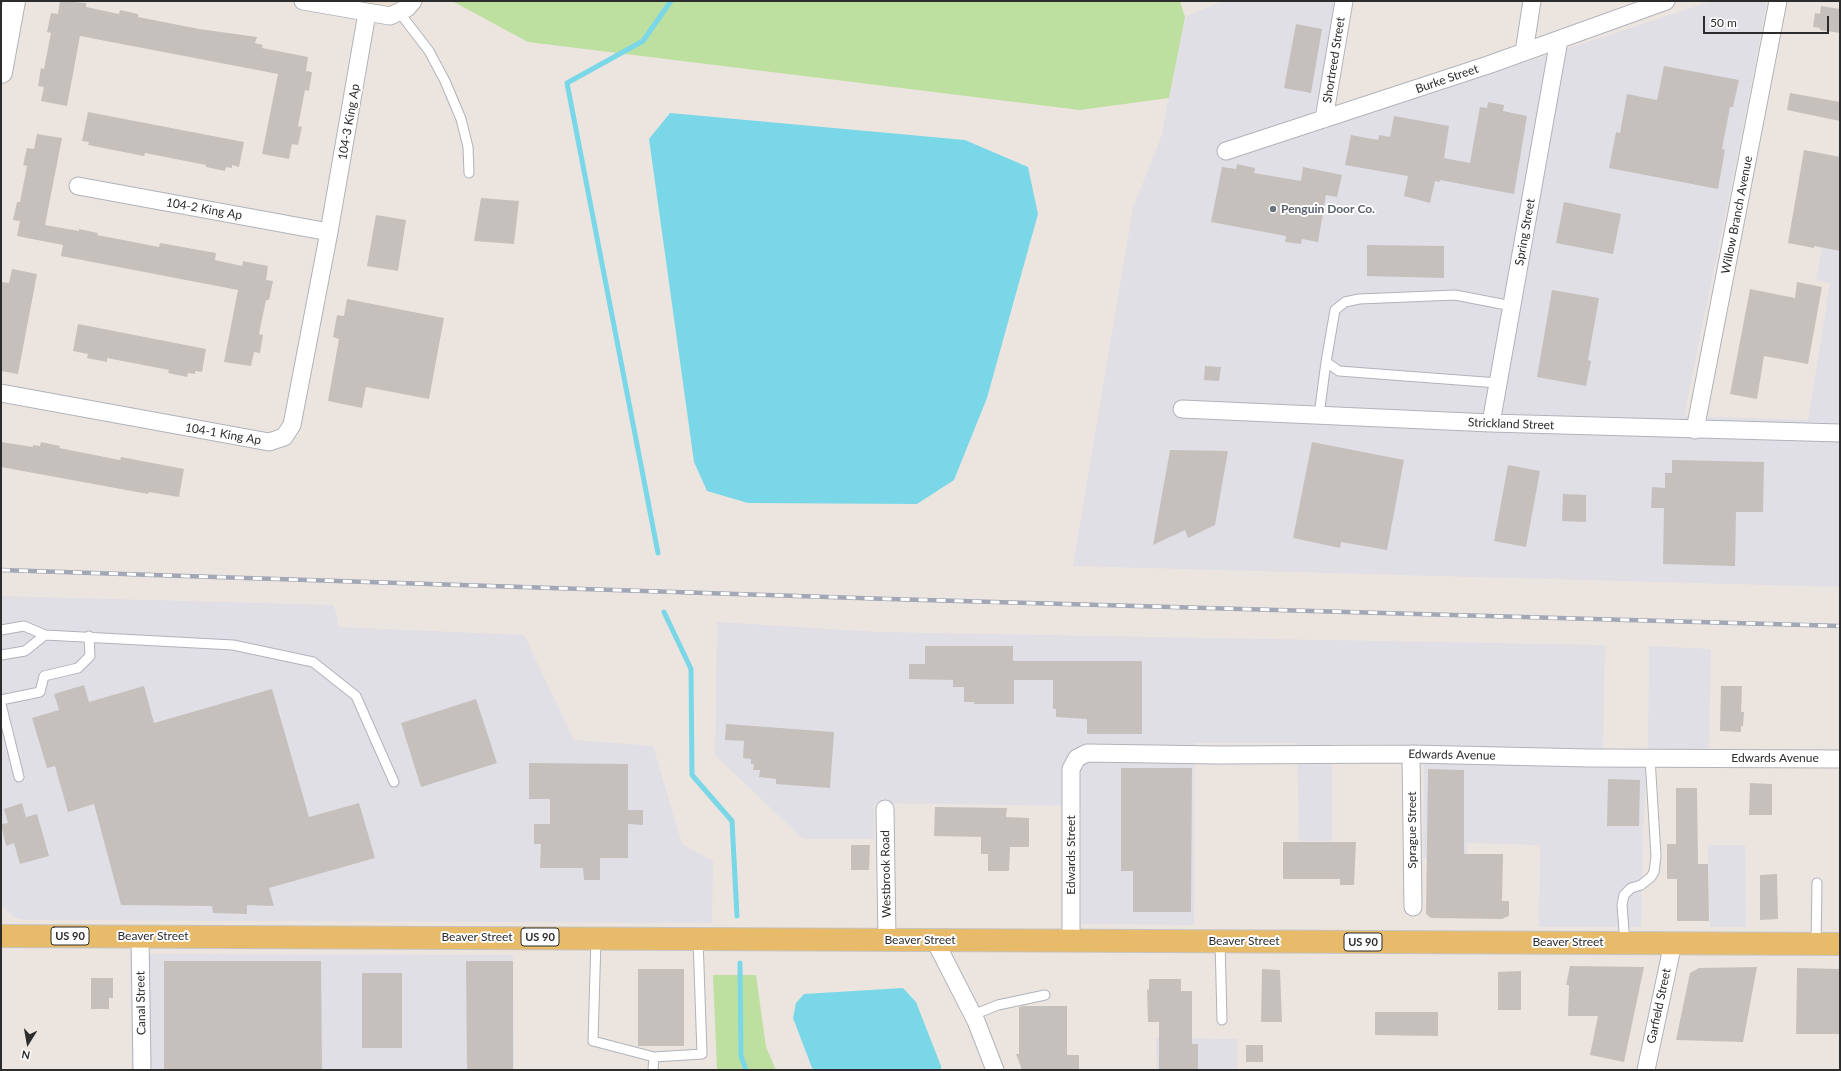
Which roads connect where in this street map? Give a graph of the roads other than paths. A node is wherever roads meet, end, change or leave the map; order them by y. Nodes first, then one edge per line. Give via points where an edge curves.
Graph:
1 (14, 1) edge
2 (303, 1) edge
3 (413, 1) edge
4 (1344, 1) edge
5 (1532, 1) edge
6 (1666, 1) edge
7 (1778, 1) edge
8 (399, 12) junction
9 (367, 13) junction
10 (1559, 40) junction
11 (1524, 52) junction
12 (1, 72) edge
13 (1324, 119) junction
14 (1226, 151) dead end
15 (469, 173) dead end
16 (78, 186) dead end
17 (329, 232) junction
18 (1512, 306) junction
19 (1326, 362) junction
20 (1498, 383) junction
21 (1, 393) edge
22 (1182, 409) dead end
23 (1319, 415) junction
24 (1491, 423) junction
25 (1696, 430) junction
26 (1840, 433) edge
27 (1, 630) edge
28 (45, 635) junction
29 (89, 636) junction
30 (1, 655) edge
31 (1, 700) edge
32 (1, 704) edge
33 (1411, 754) junction
34 (1650, 758) junction
35 (1840, 758) edge
36 (1071, 769) joint
37 (19, 777) dead end
38 (394, 782) dead end
39 (885, 809) dead end
40 (1817, 883) dead end
41 (1412, 907) dead end
42 (1, 936) edge
43 (140, 936) junction
44 (596, 938) junction
45 (698, 938) junction
46 (934, 939) junction
47 (887, 940) junction
48 (1071, 940) junction
49 (1220, 941) junction
50 (1625, 942) junction
51 (1673, 943) junction
52 (1816, 944) junction
53 (1840, 944) edge
54 (1045, 995) dead end
55 (973, 1015) junction
56 (1222, 1020) dead end
57 (654, 1057) junction
58 (142, 1070) edge
59 (653, 1070) edge
60 (995, 1070) edge
61 (1646, 1070) edge

1 - 12 street
2 - 9 street
3 - 8 street
4 - 13 street, Shortreed Street
5 - 11 street
6 - 10 street, Burke Street
7 - 25 street, Willow Branch Avenue
8 - 9 street via 390,16
8 - 15 lane via 429,51 456,106 468,147
9 - 17 street, 104-3 King Ap
10 - 11 street, Burke Street
10 - 18 street, Spring Street
11 - 13 street, Burke Street
13 - 14 street, Burke Street
16 - 17 street, 104-2 King Ap
17 - 21 street, 104-1 King Ap via 292,426 284,437 269,442
18 - 19 lane via 1455,295 1359,299 1345,302 1335,310
18 - 20 street, Spring Street
19 - 20 lane via 1339,371
19 - 23 lane
20 - 24 street, Spring Street
22 - 23 street, Strickland Street
23 - 24 street, Strickland Street
24 - 25 street, Strickland Street
25 - 26 street, Strickland Street
27 - 28 lane via 24,626
28 - 29 lane
28 - 30 lane via 25,651
29 - 31 lane via 90,656 78,668 44,676 40,692
29 - 38 lane via 233,646 313,662 356,696
32 - 37 lane
33 - 34 street, Edwards Avenue
33 - 36 street, Edwards Avenue via 1087,753 1077,758
33 - 41 street, Sprague Street
34 - 35 street, Edwards Avenue
34 - 50 lane via 1656,856 1654,872 1641,885 1631,888 1624,895 1622,905
36 - 48 street, Edwards Street
39 - 47 street, Westbrook Road
40 - 52 lane
42 - 43 main road, Beaver Street / US 90
43 - 44 main road, Beaver Street / US 90
43 - 58 street, Canal Street
44 - 45 main road, Beaver Street / US 90
44 - 57 lane via 593,1041
45 - 47 main road, Beaver Street / US 90
45 - 57 lane via 702,1054
46 - 47 main road, Beaver Street / US 90
46 - 48 main road, Beaver Street / US 90
46 - 55 street
48 - 49 main road, Beaver Street / US 90
49 - 50 main road, Beaver Street / US 90
49 - 56 lane
50 - 51 main road, Beaver Street / US 90
51 - 52 main road, Beaver Street / US 90
51 - 61 street, Garfield Street
52 - 53 main road, Beaver Street / US 90
54 - 55 lane via 998,1005
55 - 60 street
57 - 59 lane

